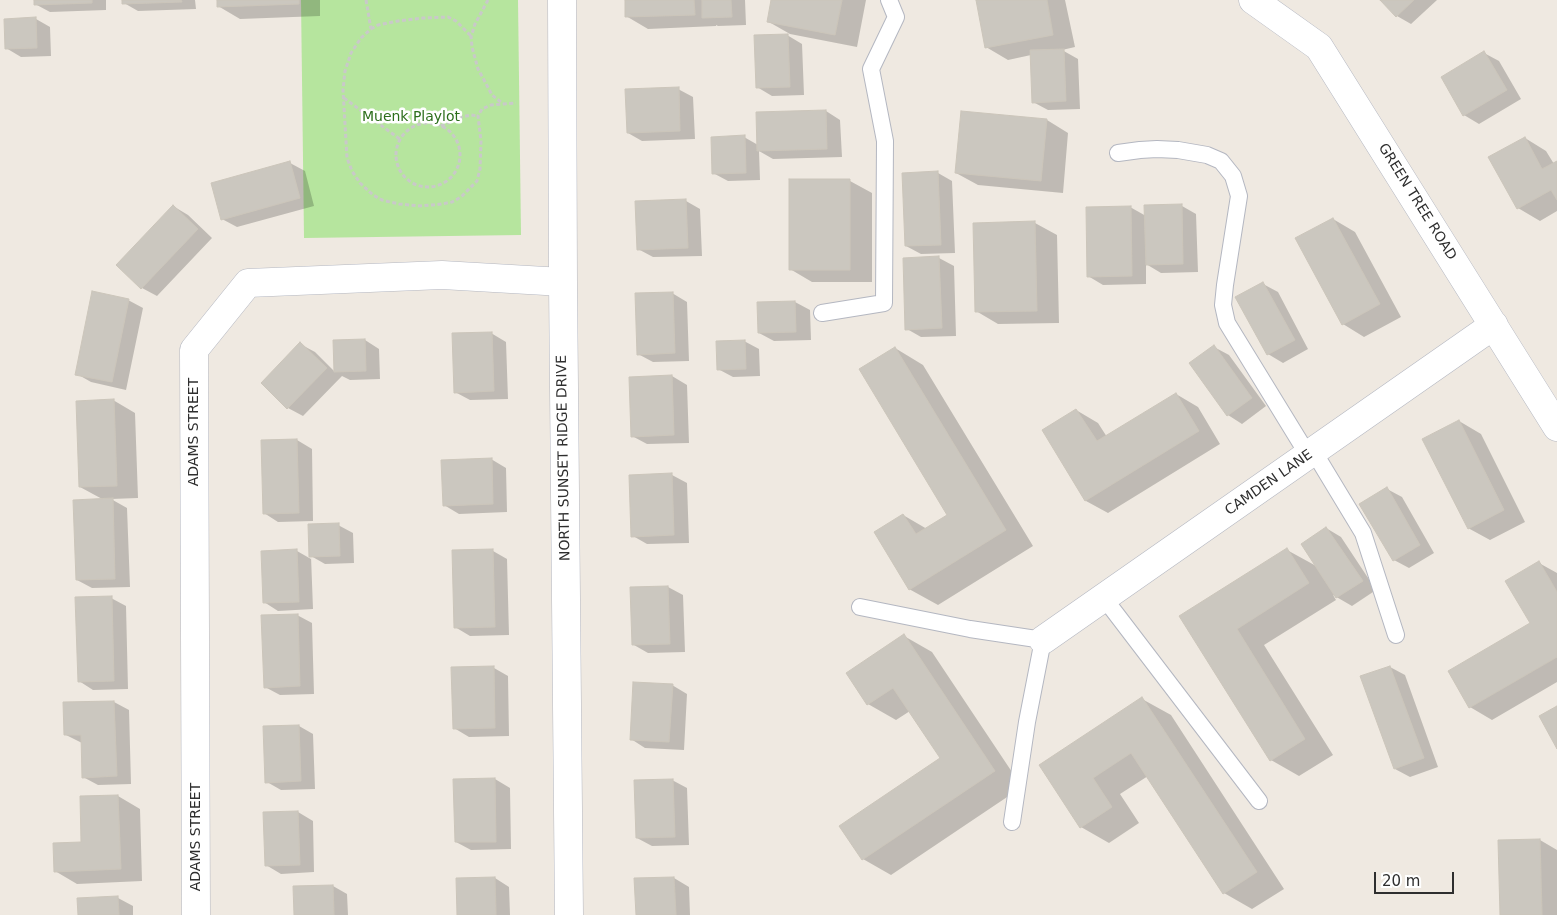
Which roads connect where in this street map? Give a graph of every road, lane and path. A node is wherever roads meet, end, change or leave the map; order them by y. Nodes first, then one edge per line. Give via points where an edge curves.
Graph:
1 (366, 0) edge
2 (488, 0) edge
3 (562, 0) edge
4 (889, 0) edge
5 (1252, 0) edge
6 (371, 29) junction
7 (472, 37) junction
8 (344, 97) junction
9 (502, 103) junction
10 (516, 103) dead end
11 (478, 116) junction
12 (441, 126) junction
13 (401, 140) junction
14 (1118, 153) dead end
15 (563, 282) junction
16 (822, 313) dead end
17 (1494, 325) junction
18 (1557, 428) edge
19 (1311, 454) junction
20 (1104, 598) junction
21 (860, 606) dead end
22 (1396, 635) dead end
23 (1043, 640) junction
24 (1260, 801) dead end
25 (1012, 822) dead end
26 (196, 915) edge
27 (568, 915) edge

1 - 6 path
2 - 7 path via 478,16
3 - 15 street, NORTH SUNSET RIDGE DRIVE
4 - 16 lane via 896,17 871,69 885,141 884,303
5 - 17 street, GREEN TREE ROAD via 1320,47
6 - 7 path via 398,21 448,17
6 - 8 path via 351,53
7 - 9 path via 478,69 492,94
8 - 11 path via 345,146 352,171 360,184 373,195 399,204 420,206 452,202 471,188 482,157
8 - 13 path
9 - 10 path
9 - 11 path via 491,105
11 - 12 path via 462,117
12 - 13 path via 416,126
12 - 13 path via 457,142 460,157 452,177 439,185 418,185 404,175 397,160
14 - 19 lane via 1178,150 1221,162 1233,176 1239,196 1224,285 1227,323
15 - 26 street, ADAMS STREET via 442,275 248,283 194,350
15 - 27 street, NORTH SUNSET RIDGE DRIVE
17 - 18 street, GREEN TREE ROAD
17 - 19 street, CAMDEN LANE
19 - 20 street, CAMDEN LANE
19 - 22 lane via 1363,533
20 - 23 street, CAMDEN LANE
20 - 24 lane
21 - 23 lane via 970,629
23 - 25 lane

